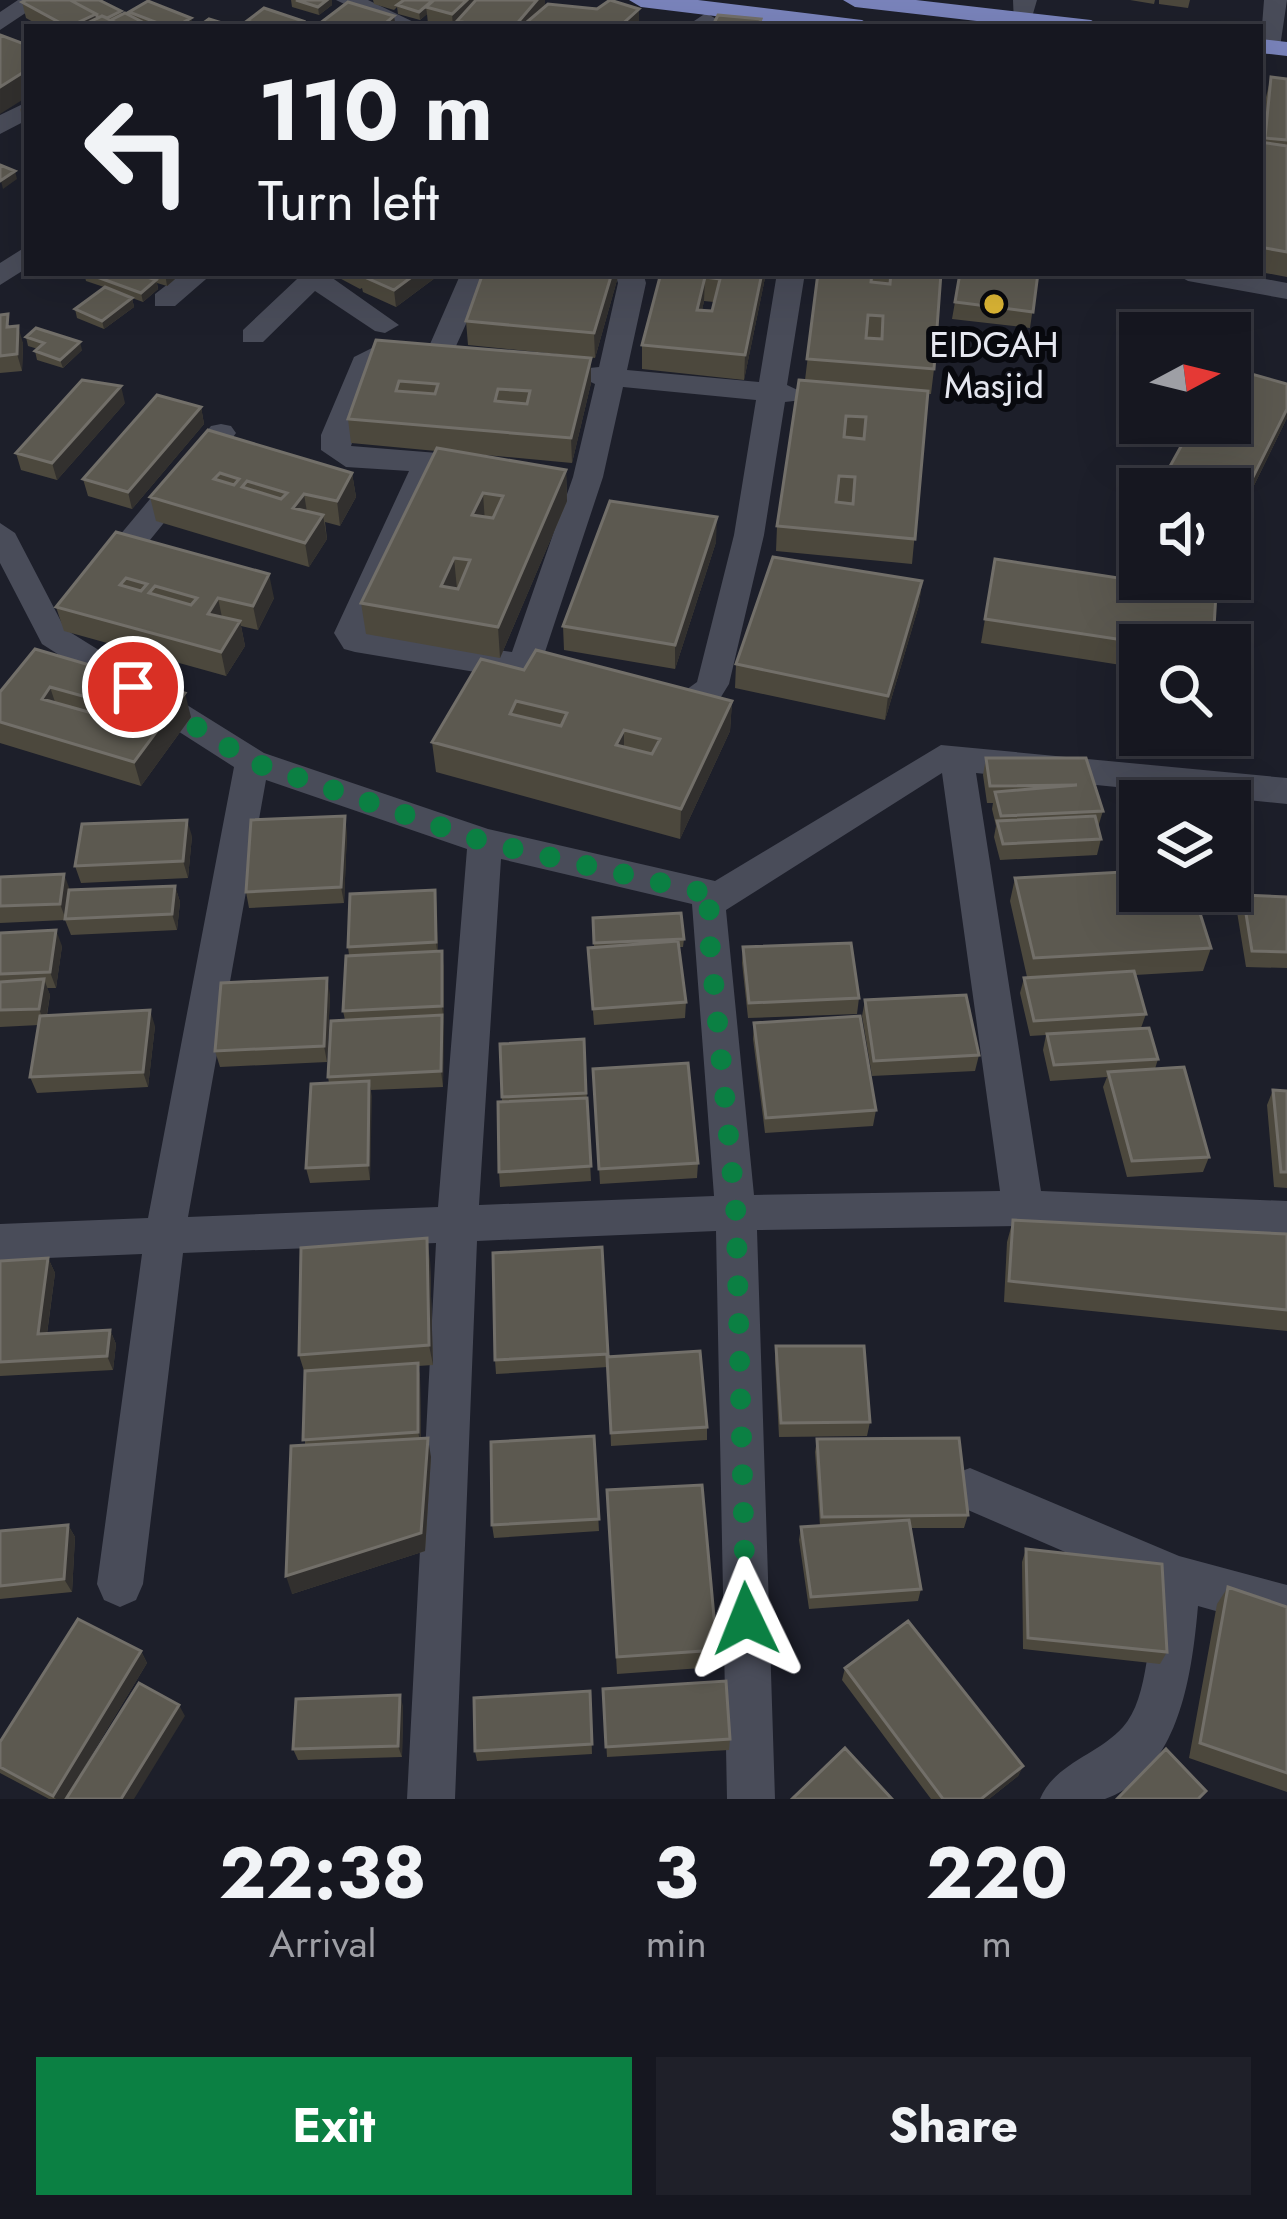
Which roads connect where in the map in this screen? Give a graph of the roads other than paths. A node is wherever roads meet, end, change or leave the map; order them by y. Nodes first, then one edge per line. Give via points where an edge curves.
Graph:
1 (34, 0) edge
2 (641, 0) edge
3 (855, 0) edge
4 (1276, 0) edge
5 (345, 6) edge
6 (1023, 10) edge
7 (402, 24) edge
8 (837, 24) edge
9 (1079, 24) edge
10 (4, 33) edge
11 (1269, 53) edge
12 (1287, 74) edge
13 (24, 257) edge
14 (195, 276) edge
15 (312, 276) edge
16 (314, 276) edge
17 (474, 276) edge
18 (630, 276) edge
19 (791, 276) edge
20 (1205, 276) edge
21 (0, 277) edge
22 (1287, 290) edge
23 (165, 300) dead end
24 (385, 325) dead end
25 (253, 336) dead end
26 (568, 373) edge
27 (612, 377) junction
28 (772, 392) junction
29 (816, 397) edge
30 (221, 434) edge
31 (428, 461) junction
32 (496, 468) edge
33 (574, 515) junction
34 (618, 520) edge
35 (0, 533) edge
36 (68, 618) junction
37 (27, 664) edge
38 (524, 664) junction
39 (599, 682) edge
40 (641, 692) edge
41 (956, 755) junction
42 (252, 762) junction
43 (1287, 791) edge
44 (485, 842) junction
45 (718, 896) junction
46 (1023, 1208) junction
47 (736, 1213) junction
48 (1287, 1219) edge
49 (457, 1227) junction
50 (165, 1234) junction
51 (0, 1242) edge
52 (970, 1489) edge
53 (1177, 1578) junction
54 (120, 1584) dead end
55 (1287, 1607) edge
56 (431, 1799) edge
57 (751, 1799) edge
58 (1064, 1799) edge

1 - 10 street
2 - 8 main road
3 - 6 main road
4 - 11 street
5 - 7 street
6 - 9 main road
11 - 12 main road
13 - 21 street
14 - 23 street
15 - 25 street
16 - 24 street
17 - 31 street via 448,361 388,355 364,363 336,435 336,450 346,457
18 - 27 street
19 - 28 street
20 - 22 street
26 - 27 street
27 - 28 street
27 - 33 street via 576,476
28 - 29 street
28 - 40 street via 738,534 752,571 713,684 686,702
30 - 36 street
31 - 32 street
31 - 38 street via 350,633 355,641
33 - 34 street
33 - 38 street
35 - 36 street
36 - 37 street
36 - 42 street
38 - 39 street
41 - 43 street
41 - 45 street via 929,760
41 - 46 street
42 - 44 street
42 - 50 street
44 - 45 street
44 - 49 street
45 - 47 street via 707,913
46 - 47 street
46 - 48 street
47 - 49 street
47 - 57 street
49 - 50 street
49 - 56 street
50 - 51 street
50 - 54 street
52 - 53 street
53 - 55 street
53 - 58 street via 1169,1669 1144,1742

